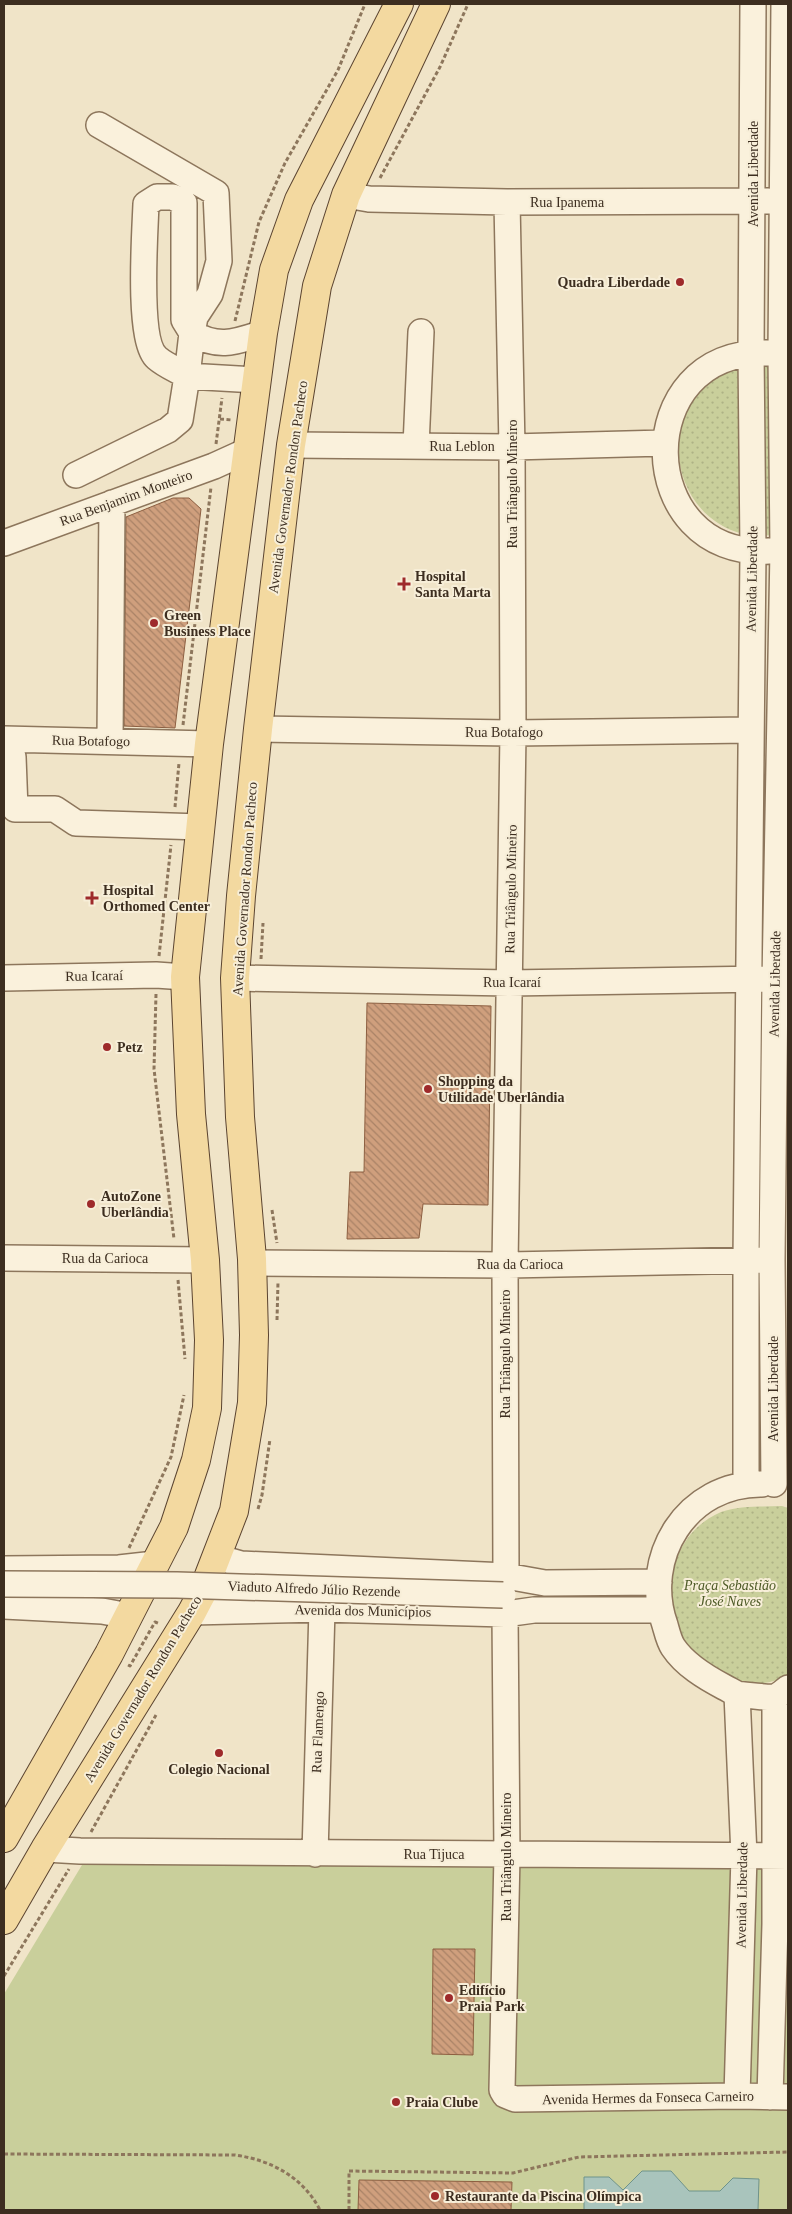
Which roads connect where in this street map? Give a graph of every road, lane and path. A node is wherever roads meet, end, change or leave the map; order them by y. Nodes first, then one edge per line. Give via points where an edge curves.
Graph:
1 (400, 4) edge
2 (436, 4) edge
3 (468, 4) edge
4 (753, 4) edge
5 (784, 4) edge
6 (786, 79) edge
7 (99, 125) dead end
8 (357, 197) junction
9 (753, 201) junction
10 (785, 201) edge
11 (507, 202) junction
12 (192, 332) junction
13 (421, 332) dead end
14 (263, 333) junction
15 (751, 352) junction
16 (784, 354) edge
17 (187, 376) junction
18 (256, 380) junction
19 (664, 443) junction
20 (291, 445) junction
21 (416, 446) junction
22 (512, 447) junction
23 (247, 451) junction
24 (76, 475) dead end
25 (112, 503) junction
26 (4, 543) edge
27 (786, 549) edge
28 (753, 551) junction
29 (258, 729) junction
30 (750, 730) junction
31 (784, 731) edge
32 (512, 733) junction
33 (4, 739) edge
34 (110, 740) junction
35 (209, 744) junction
36 (4, 757) edge
37 (201, 827) junction
38 (263, 918) dead end
39 (185, 977) junction
40 (4, 978) edge
41 (247, 978) junction
42 (748, 979) junction
43 (781, 980) edge
44 (510, 983) junction
45 (272, 1209) dead end
46 (4, 1258) edge
47 (206, 1260) junction
48 (780, 1260) edge
49 (746, 1261) junction
50 (265, 1263) junction
51 (505, 1265) junction
52 (277, 1328) dead end
53 (270, 1434) dead end
54 (746, 1484) junction
55 (781, 1486) edge
56 (257, 1513) dead end
57 (216, 1557) junction
58 (155, 1564) junction
59 (278, 1566) junction
60 (62, 1568) junction
61 (4, 1569) edge
62 (659, 1582) junction
63 (4, 1584) edge
64 (504, 1595) junction
65 (4, 1606) edge
66 (64, 1609) junction
67 (322, 1609) junction
68 (275, 1610) junction
69 (660, 1610) junction
70 (129, 1616) junction
71 (185, 1623) junction
72 (108, 1654) junction
73 (781, 1693) edge
74 (737, 1694) junction
75 (160, 1709) dead end
76 (4, 1838) edge
77 (45, 1849) junction
78 (80, 1851) junction
79 (315, 1854) junction
80 (507, 1855) junction
81 (744, 1856) junction
82 (781, 1856) edge
83 (4, 1920) edge
84 (4, 1976) edge
85 (737, 2096) junction
86 (508, 2097) joint
87 (779, 2097) edge
88 (788, 2152) edge
89 (4, 2154) edge
90 (320, 2210) edge
91 (348, 2210) edge

1 - 14 main road via 299,200 274,270
2 - 8 main road, Avenida Governador Rondon Pacheco
3 - 8 path via 440,67
4 - 9 street, Avenida Liberdade
5 - 6 street, Avenida Liberdade
6 - 10 street, Avenida Liberdade
7 - 12 street via 216,193 219,261 210,294 195,317
8 - 11 street, Rua Ipanema
8 - 20 main road, Avenida Governador Rondon Pacheco via 317,286
9 - 10 street, Rua Ipanema
9 - 11 street, Rua Ipanema
9 - 15 street, Avenida Liberdade
10 - 16 street, Avenida Liberdade
11 - 22 street, Rua Triângulo Mineiro
12 - 14 street via 204,340 222,344
12 - 17 street
12 - 17 street via 184,320 184,203 173,197 157,197 146,204 142,269 149,342 155,357
13 - 21 street
14 - 18 main road
15 - 16 street
15 - 19 street via 725,359 701,373 682,392 670,416
15 - 28 street, Avenida Liberdade
16 - 27 street, Avenida Liberdade
17 - 18 street
17 - 24 street via 180,420 168,430
18 - 23 main road
19 - 22 street, Rua Leblon
19 - 28 street via 665,469 672,494 686,516 705,533 728,546
20 - 21 street, Rua Leblon
20 - 29 main road, Avenida Governador Rondon Pacheco
21 - 22 street, Rua Leblon
22 - 32 street, Rua Triângulo Mineiro
23 - 25 street, Rua Benjamim Monteiro
23 - 35 main road
25 - 26 street, Rua Benjamim Monteiro
25 - 34 street
27 - 28 street
27 - 31 street, Avenida Liberdade
28 - 30 street, Avenida Liberdade
29 - 32 street, Rua Botafogo
29 - 41 main road, Avenida Governador Rondon Pacheco via 241,896
30 - 32 street, Rua Botafogo
30 - 42 street, Avenida Liberdade
31 - 43 street, Avenida Liberdade
32 - 44 street, Rua Triângulo Mineiro
33 - 34 street, Rua Botafogo
34 - 35 street, Rua Botafogo
35 - 37 main road
36 - 37 street via 13,757 15,809 55,810 76,823
37 - 39 main road
38 - 41 path
39 - 40 street, Rua Icaraí
39 - 47 main road via 190,1114
41 - 44 street, Rua Icaraí
41 - 50 main road, Avenida Governador Rondon Pacheco via 240,1117
42 - 43 street, Rua Icaraí
42 - 44 street, Rua Icaraí
42 - 49 street, Avenida Liberdade
43 - 48 street, Avenida Liberdade
44 - 51 street, Rua Triângulo Mineiro
45 - 50 path
46 - 47 street, Rua da Carioca
47 - 58 main road via 207,1408 196,1460 174,1527
48 - 49 street, Rua da Carioca
48 - 55 street, Avenida Liberdade
49 - 51 street, Rua da Carioca
49 - 54 street, Avenida Liberdade
50 - 51 street, Rua da Carioca
50 - 52 path
50 - 57 main road, Avenida Governador Rondon Pacheco via 254,1335 252,1403 234,1511
51 - 64 street, Rua Triângulo Mineiro
53 - 56 path
54 - 55 street
54 - 62 street via 720,1490 698,1504 680,1522 666,1545
57 - 59 street, Avenida dos Municípios via 240,1564
57 - 71 main road, Avenida Governador Rondon Pacheco
58 - 60 street
58 - 70 main road
59 - 64 street, Avenida dos Municípios
59 - 68 street via 259,1581 259,1601
60 - 61 street
60 - 66 street via 80,1577 85,1590 82,1601
62 - 64 street, Avenida dos Municípios via 545,1583
62 - 69 street
63 - 64 street, Viaduto Alfredo Júlio Rezende, bridge via 177,1585
64 - 67 street, Avenida dos Municípios
64 - 69 street, Avenida dos Municípios via 534,1610
64 - 80 street, Rua Triângulo Mineiro
65 - 66 street
66 - 70 street via 102,1610
67 - 68 street, Avenida dos Municípios
67 - 79 street, Rua Flamengo
68 - 71 street, Avenida dos Municípios
69 - 74 street via 673,1647 700,1674
70 - 72 main road
71 - 72 path via 155,1622 130,1666
71 - 77 main road, Avenida Governador Rondon Pacheco
72 - 76 main road
73 - 74 street
73 - 82 street
74 - 81 street, Avenida Liberdade
75 - 78 path
77 - 78 street, Rua Tijuca
77 - 83 main road, Avenida Governador Rondon Pacheco
78 - 79 street, Rua Tijuca
78 - 84 path
79 - 80 street, Rua Tijuca
80 - 81 street, Rua Tijuca
80 - 86 street, Rua Triângulo Mineiro via 502,2090
81 - 82 street, Rua Tijuca
81 - 85 street, Avenida Liberdade
82 - 87 street
85 - 86 street, Avenida Hermes da Fonseca Carneiro
85 - 87 street, Avenida Hermes da Fonseca Carneiro
88 - 91 path via 579,2157 513,2173 349,2171
89 - 90 path via 235,2155 258,2158 297,2181

